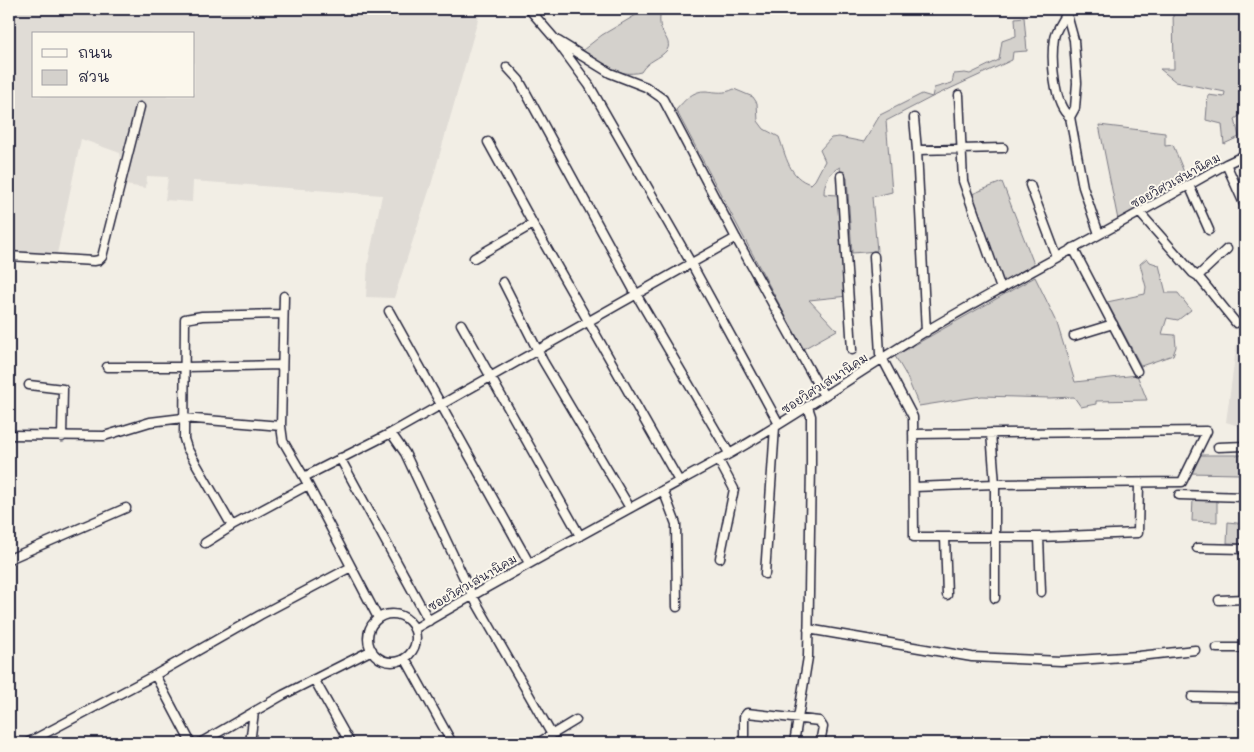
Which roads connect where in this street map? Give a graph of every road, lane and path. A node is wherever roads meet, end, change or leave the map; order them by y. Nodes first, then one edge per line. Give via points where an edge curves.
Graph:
1 (529, 9) edge
2 (1066, 11) edge
3 (555, 39) junction
4 (507, 67) dead end
5 (959, 95) dead end
6 (140, 107) dead end
7 (914, 118) dead end
8 (1070, 118) junction
9 (488, 142) dead end
10 (1003, 148) dead end
11 (961, 149) junction
12 (917, 150) junction
13 (1245, 156) edge
14 (1226, 164) junction
15 (841, 176) dead end
16 (1030, 185) dead end
17 (1189, 185) junction
18 (1245, 206) edge
19 (1140, 213) junction
20 (533, 224) junction
21 (1210, 230) dead end
22 (1099, 234) junction
23 (736, 238) junction
24 (1073, 248) junction
25 (1227, 249) dead end
26 (9, 256) edge
27 (874, 256) dead end
28 (1057, 257) junction
29 (474, 258) dead end
30 (690, 263) junction
31 (1198, 276) junction
32 (503, 282) dead end
33 (1001, 289) junction
34 (636, 294) junction
35 (284, 296) dead end
36 (389, 311) dead end
37 (283, 314) junction
38 (588, 321) junction
39 (1236, 323) dead end
40 (461, 324) dead end
41 (1114, 324) junction
42 (926, 332) junction
43 (1074, 336) dead end
44 (537, 350) junction
45 (852, 350) dead end
46 (883, 358) junction
47 (282, 365) junction
48 (107, 367) dead end
49 (185, 367) junction
50 (1137, 371) dead end
51 (490, 377) junction
52 (29, 385) dead end
53 (824, 396) junction
54 (441, 404) junction
55 (808, 407) junction
56 (183, 418) junction
57 (281, 426) junction
58 (777, 426) junction
59 (391, 433) junction
60 (991, 433) junction
61 (913, 434) junction
62 (9, 436) edge
63 (62, 437) junction
64 (1218, 446) dead end
65 (1245, 446) edge
66 (730, 453) junction
67 (340, 458) junction
68 (718, 459) junction
69 (304, 477) junction
70 (679, 481) junction
71 (1139, 483) junction
72 (995, 484) junction
73 (308, 485) junction
74 (914, 487) junction
75 (663, 490) junction
76 (1180, 495) dead end
77 (1245, 497) edge
78 (126, 508) dead end
79 (630, 508) junction
80 (232, 526) junction
81 (580, 536) junction
82 (994, 537) junction
83 (1039, 537) junction
84 (946, 538) junction
85 (205, 543) dead end
86 (1197, 548) dead end
87 (1245, 549) edge
88 (720, 558) dead end
89 (9, 559) edge
90 (529, 563) junction
91 (351, 567) junction
92 (766, 574) dead end
93 (1040, 592) dead end
94 (947, 595) dead end
95 (472, 596) junction
96 (995, 598) dead end
97 (1245, 599) edge
98 (1219, 600) dead end
99 (678, 607) dead end
100 (378, 618) junction
101 (429, 620) junction
102 (808, 628) junction
103 (414, 629) junction
104 (1217, 648) dead end
105 (1245, 648) edge
106 (372, 650) junction
107 (1195, 650) dead end
108 (405, 658) junction
109 (155, 676) junction
110 (314, 679) junction
111 (1192, 697) dead end
112 (1245, 698) edge
113 (254, 712) junction
114 (798, 718) junction
115 (576, 720) dead end
116 (552, 735) junction
117 (27, 743) edge
118 (191, 743) edge
119 (200, 743) edge
120 (250, 743) edge
121 (350, 743) edge
122 (452, 743) edge
123 (538, 743) edge
124 (744, 743) edge
125 (794, 743) edge
126 (820, 743) edge

1 - 3 street
2 - 8 street via 1074,40 1077,83 1075,108
2 - 8 street via 1054,36 1053,60 1055,84 1064,113
3 - 23 street via 610,73 646,87 663,99
3 - 30 street via 588,85
4 - 34 street via 535,107
5 - 11 street
6 - 26 street via 102,257 94,261
7 - 12 street
8 - 22 street via 1083,187
9 - 20 street
10 - 11 street
11 - 12 street
11 - 33 street via 963,181
12 - 42 street
13 - 14 street, ซอยวิศวเสนานิคม
14 - 17 street, ซอยวิศวเสนานิคม
14 - 18 street
15 - 45 street
16 - 28 street
17 - 19 street, ซอยวิศวเสนานิคม
17 - 21 street
19 - 22 street, ซอยวิศวเสนานิคม
19 - 31 street
20 - 29 street
20 - 38 street
22 - 24 street, ซอยวิศวเสนานิคม
23 - 30 street
23 - 53 street
24 - 28 street, ซอยวิศวเสนานิคม
24 - 41 street
25 - 31 street
27 - 46 street via 879,349
28 - 33 street, ซอยวิศวเสนานิคม
30 - 34 street
30 - 58 street
31 - 39 street
32 - 44 street
33 - 42 street, ซอยวิศวเสนานิคม
34 - 38 street
34 - 66 street
35 - 37 street
36 - 54 street
37 - 47 street
37 - 49 street via 187,317 184,326
38 - 44 street
38 - 70 street
40 - 51 street
41 - 43 street
41 - 50 street
42 - 46 street, ซอยวิศวเสนานิคม
44 - 51 street
44 - 79 street
46 - 53 street, ซอยวิศวเสนานิคม
46 - 61 street via 913,417
47 - 49 street
47 - 57 street
48 - 49 street
49 - 56 street
51 - 54 street
51 - 81 street
52 - 63 street via 64,389
53 - 55 street, ซอยวิศวเสนานิคม
54 - 59 street
54 - 90 street
55 - 58 street, ซอยวิศวเสนานิคม
55 - 102 street via 811,454
56 - 57 street
56 - 63 street via 150,422 104,436
56 - 80 street via 187,448
57 - 69 street via 283,441
58 - 66 street, ซอยวิศวเสนานิคม
58 - 92 street
59 - 67 street
59 - 95 street via 405,453
60 - 61 street
60 - 71 street via 1207,431 1182,482
60 - 72 street
61 - 74 street
62 - 63 street
64 - 65 street
66 - 68 street, ซอยวิศวเสนานิคม
67 - 69 street
67 - 101 street
68 - 70 street, ซอยวิศวเสนานิคม
68 - 88 street via 734,489
69 - 73 street
70 - 75 street, ซอยวิศวเสนานิคม
71 - 72 street
71 - 83 street via 1138,533
72 - 74 street
72 - 82 street
73 - 80 street
73 - 91 street
74 - 84 street via 914,537
75 - 79 street, ซอยวิศวเสนานิคม
75 - 99 street via 676,524
76 - 77 street
78 - 89 street
79 - 81 street, ซอยวิศวเสนานิคม
80 - 85 street
81 - 90 street, ซอยวิศวเสนานิคม
82 - 83 street
82 - 84 street
82 - 96 street
83 - 93 street
84 - 94 street
86 - 87 street
90 - 95 street, ซอยวิศวเสนานิคม
91 - 100 street
91 - 109 street
95 - 101 street, ซอยวิศวเสนานิคม
95 - 116 street
97 - 98 street
100 - 103 street via 399,615 406,618
100 - 106 street via 370,629
101 - 103 street, ซอยวิศวเสนานิคม
102 - 107 street via 972,657 1061,661
102 - 114 street via 808,658
103 - 108 street via 415,645
104 - 105 street
106 - 108 street via 376,656 391,662
106 - 110 street
108 - 122 street
109 - 117 street
109 - 118 street
110 - 113 street
110 - 121 street
111 - 112 street
113 - 119 street
113 - 120 street
114 - 124 street via 747,712 744,717
114 - 125 street
114 - 126 street via 816,719 821,723
115 - 116 street
116 - 123 street

